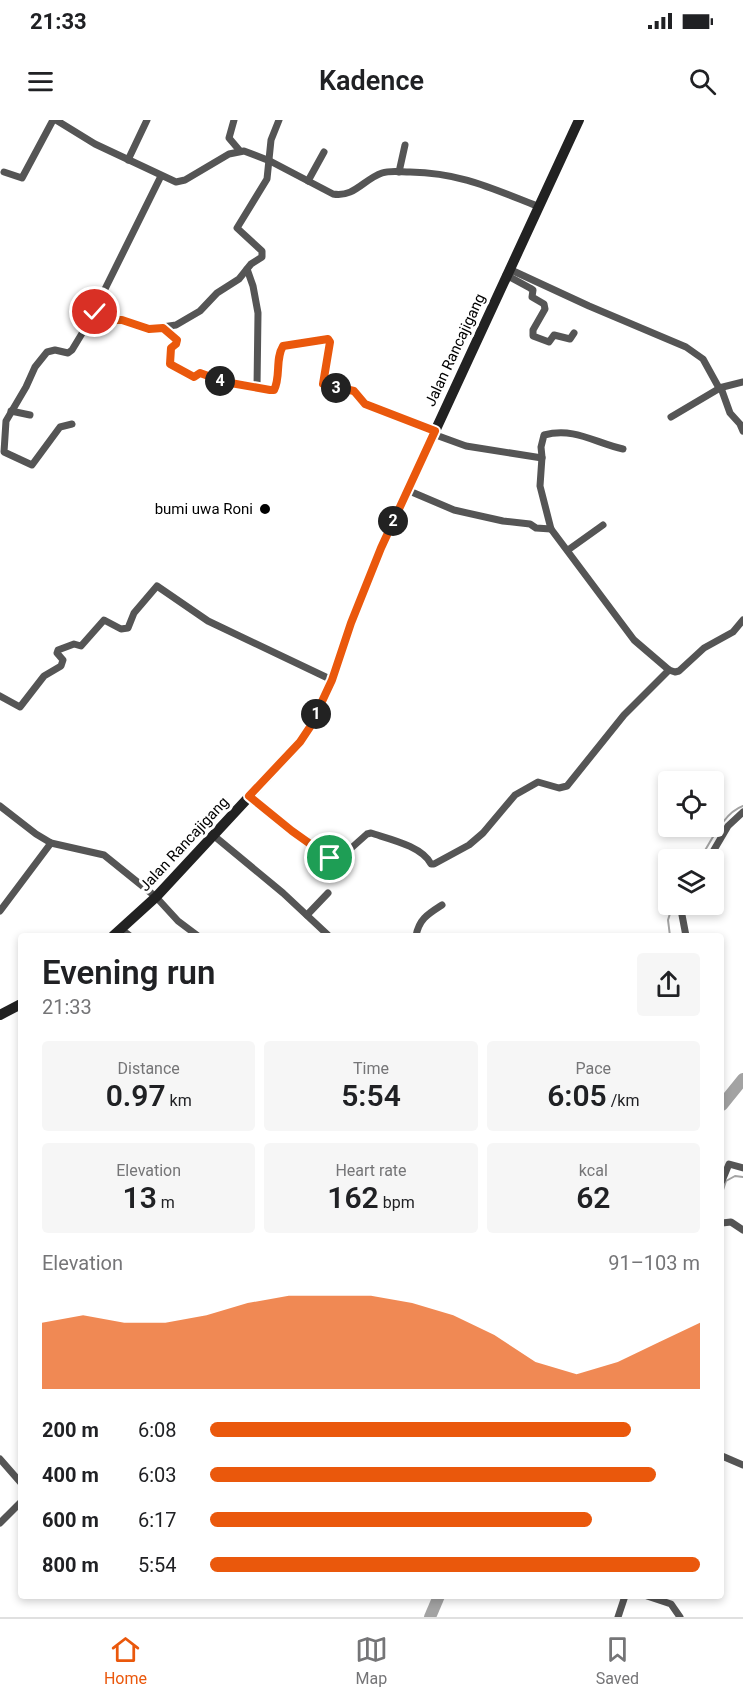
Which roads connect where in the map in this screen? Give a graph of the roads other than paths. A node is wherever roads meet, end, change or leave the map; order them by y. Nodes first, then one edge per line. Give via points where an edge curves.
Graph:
1 (147, 120) edge
2 (234, 120) edge
3 (279, 120) edge
4 (579, 120) edge
5 (59, 121) edge
6 (405, 145) dead end
7 (240, 151) junction
8 (324, 152) dead end
9 (128, 160) junction
10 (270, 161) junction
11 (4, 172) dead end
12 (399, 172) junction
13 (161, 176) junction
14 (308, 181) junction
15 (537, 206) junction
16 (247, 269) junction
17 (507, 272) junction
18 (95, 312) junction
19 (163, 328) junction
20 (574, 333) dead end
21 (743, 382) edge
22 (257, 387) junction
23 (721, 388) junction
24 (11, 411) junction
25 (30, 416) dead end
26 (670, 417) dead end
27 (72, 424) dead end
28 (743, 430) edge
29 (434, 432) junction
30 (623, 449) dead end
31 (542, 458) junction
32 (407, 490) junction
33 (603, 525) dead end
34 (551, 529) junction
35 (568, 550) junction
36 (743, 620) edge
37 (669, 670) junction
38 (332, 680) junction
39 (0, 696) edge
40 (249, 796) junction
41 (0, 806) edge
42 (743, 812) edge
43 (213, 835) junction
44 (51, 843) junction
45 (714, 849) edge
46 (328, 893) dead end
47 (156, 897) junction
48 (442, 905) dead end
49 (0, 911) edge
50 (307, 915) junction
51 (682, 915) edge
52 (117, 933) edge
53 (194, 933) edge
54 (326, 933) edge
55 (417, 933) edge
56 (685, 933) edge
57 (18, 1006) edge
58 (0, 1015) edge
59 (737, 1166) edge
60 (724, 1179) edge
61 (724, 1222) edge
62 (743, 1230) edge
63 (724, 1457) edge
64 (0, 1459) edge
65 (743, 1465) edge
66 (18, 1479) edge
67 (18, 1505) edge
68 (0, 1523) edge
69 (624, 1599) edge
70 (656, 1599) edge
71 (618, 1617) edge
72 (680, 1617) edge

1 - 9 street
2 - 7 street via 229,139
3 - 10 street via 272,135
4 - 15 main road, Jalan Rancajigang
5 - 9 street
5 - 11 street via 22,178
6 - 12 street
7 - 10 street
7 - 13 street via 181,181
8 - 14 street
9 - 13 street
10 - 14 street
10 - 16 street via 267,181 237,228 263,254
12 - 14 street via 382,173 359,188 336,195
12 - 15 street via 452,175
13 - 18 street
15 - 17 main road, Jalan Rancajigang
16 - 19 street via 188,319
16 - 22 street via 258,313
17 - 20 street via 533,290 532,297 544,304 533,336 548,342 554,335 570,339
17 - 23 street via 686,347 703,358
17 - 29 main road, Jalan Rancajigang
18 - 19 street via 109,320 149,329
18 - 24 street via 70,352 53,350 44,354
19 - 22 street via 177,340 171,351 173,367 194,377 200,373
21 - 23 street
22 - 29 street via 275,389 283,346 328,339 330,349 323,384 354,391 365,404
23 - 26 street
23 - 28 street via 730,413
24 - 25 street
24 - 27 street via 5,425 4,452 31,465 61,426
29 - 31 street via 461,445
29 - 32 main road, Jalan Rancajigang
30 - 31 street via 580,435 549,434 542,437
31 - 34 street via 540,486
32 - 34 street via 458,511
32 - 38 main road, Jalan Rancajigang via 360,598
33 - 35 street
34 - 35 street
35 - 37 street via 634,640
36 - 37 street via 733,632 704,648 679,671
37 - 40 street via 624,715 567,786 559,788 538,782 515,795 483,833 434,864 410,846 371,833 339,859 332,859
38 - 39 street via 208,621 157,586 138,607 126,629 104,620 81,646 74,644 58,650 61,666 43,677 20,707
38 - 40 main road, Jalan Rancajigang via 305,735
40 - 43 main road, Jalan Rancajigang
41 - 44 street
42 - 45 street via 728,826
43 - 47 main road, Jalan Rancajigang
43 - 50 street
44 - 47 street via 101,854
44 - 49 street
46 - 50 street
47 - 52 main road, Jalan Rancajigang
47 - 53 street
48 - 55 street via 425,915
50 - 54 street
51 - 56 street
57 - 58 main road
59 - 60 street
61 - 62 street
63 - 65 street
64 - 66 street
67 - 68 street
69 - 71 street
70 - 72 street via 671,1604

